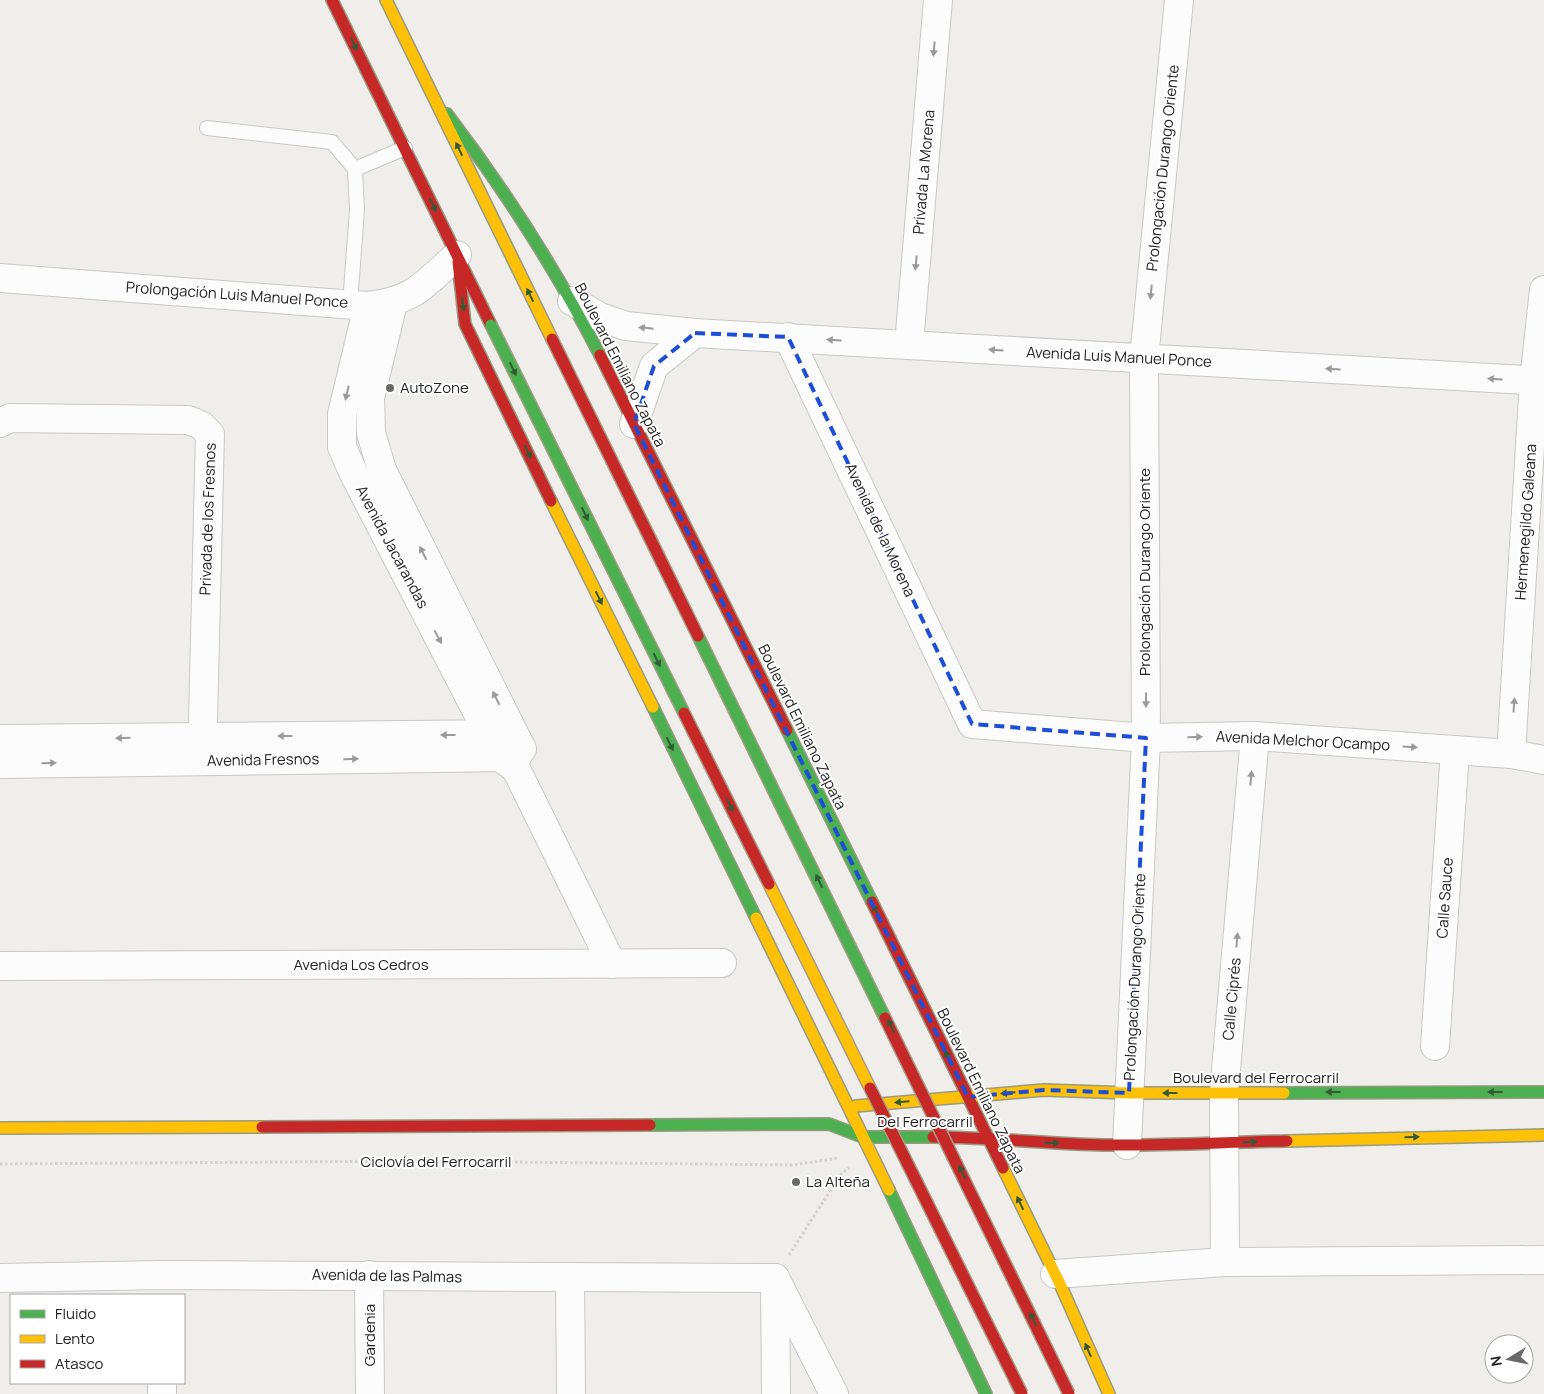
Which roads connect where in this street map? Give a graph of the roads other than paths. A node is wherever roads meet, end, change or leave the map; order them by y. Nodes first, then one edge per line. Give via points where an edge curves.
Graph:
1 (332, 0) edge
2 (386, 0) edge
3 (938, 0) edge
4 (1179, 0) edge
5 (432, 94) junction
6 (207, 128) dead end
7 (405, 148) junction
8 (355, 169) junction
9 (458, 255) junction
10 (0, 278) edge
11 (1544, 290) edge
12 (572, 301) junction
13 (370, 304) junction
14 (694, 333) junction
15 (788, 337) junction
16 (909, 344) junction
17 (1144, 359) junction
18 (1539, 381) edge
19 (0, 423) edge
20 (634, 424) junction
21 (972, 724) joint
22 (1255, 736) junction
23 (1146, 738) junction
24 (0, 739) edge
25 (202, 749) junction
26 (509, 750) junction
27 (1455, 750) junction
28 (1511, 754) junction
29 (1544, 760) edge
30 (0, 764) edge
31 (722, 963) dead end
32 (612, 964) junction
33 (0, 966) edge
34 (1435, 1046) dead end
35 (1544, 1092) edge
36 (1129, 1093) junction
37 (1224, 1093) junction
38 (968, 1097) junction
39 (848, 1107) junction
40 (829, 1124) junction
41 (0, 1128) edge
42 (1544, 1135) edge
43 (864, 1137) junction
44 (986, 1137) junction
45 (1226, 1143) junction
46 (1127, 1145) junction
47 (1544, 1260) edge
48 (1226, 1262) junction
49 (1055, 1274) junction
50 (369, 1276) junction
51 (0, 1278) edge
52 (570, 1278) junction
53 (775, 1278) junction
54 (162, 1285) edge
55 (370, 1394) edge
56 (571, 1394) edge
57 (776, 1394) edge
58 (834, 1394) edge
59 (986, 1394) edge
60 (1022, 1394) edge
61 (1069, 1394) edge
62 (1109, 1394) edge

1 -> 7 street
2 - 5 street, Boulevard Emiliano Zapata
3 -> 16 street, Privada La Morena
4 -> 17 street, Prolongación Durango Oriente
5 - 12 street, Boulevard Emiliano Zapata via 484,159
61 -> 5 street, Boulevard Emiliano Zapata, bridge
6 - 8 lane via 332,142
7 - 8 lane
7 -> 9 street
8 - 13 lane via 357,210
9 - 13 street via 417,291
9 -> 39 street via 466,324
9 -> 60 street, bridge
10 - 13 street, Prolongación Luis Manuel Ponce
11 - 18 street, Hermenegildo Galeana
14 -> 12 street, Avenida Luis Manuel Ponce via 626,326 600,317
12 - 20 street, Boulevard Emiliano Zapata
13 - 26 street, Avenida Jacarandas via 342,414 342,447
14 - 15 street, Avenida Luis Manuel Ponce
14 - 20 street via 654,366
16 -> 15 street, Avenida Luis Manuel Ponce
15 - 21 street, Avenida de la Morena
17 -> 16 street, Avenida Luis Manuel Ponce
18 -> 17 street, Avenida Luis Manuel Ponce
17 -> 23 street, Prolongación Durango Oriente
28 -> 18 street, Hermenegildo Galeana
19 - 25 street, Privada de los Fresnos via 10,418 188,420 201,425 210,434
38 -> 20 street, Boulevard Emiliano Zapata
21 - 23 street, Avenida Melchor Ocampo
23 -> 22 street, Avenida Melchor Ocampo
22 -> 27 street, Avenida Melchor Ocampo
37 -> 22 street, Calle Ciprés
23 - 36 street, Prolongación Durango Oriente
25 -> 24 street, Avenida Fresnos
25 - 26 street, Avenida Fresnos
30 -> 25 street, Avenida Fresnos
26 - 32 street, Avenida Jacarandas
27 - 28 street, Avenida Melchor Ocampo
27 - 34 street, Calle Sauce
28 - 29 street, Avenida Melchor Ocampo
31 - 32 street, Avenida Los Cedros
32 - 33 street, Avenida Los Cedros
35 -> 37 street, Boulevard del Ferrocarril
37 -> 36 street, Boulevard del Ferrocarril
36 -> 38 street, Boulevard del Ferrocarril via 1044,1090
36 - 46 street, Prolongación Durango Oriente
37 - 45 street, Calle Ciprés
38 -> 39 street, Del Ferrocarril
38 - 44 street, Boulevard Emiliano Zapata
39 - 40 street
39 - 43 street
40 - 41 street
40 - 43 street
45 -> 42 street
43 - 44 street, Del Ferrocarril
43 - 59 street
44 -> 46 street via 1042,1143
49 -> 44 street, Boulevard Emiliano Zapata
45 - 46 street
45 - 48 street, Calle Ciprés
47 - 48 street
48 - 49 street
62 -> 49 street, Boulevard Emiliano Zapata
50 - 52 street, Avenida de las Palmas
50 - 54 street, Avenida de las Palmas
50 - 55 street, Gardenia
51 - 54 street, Avenida de las Palmas
52 - 53 street, Avenida de las Palmas
52 - 56 street
53 - 57 street
53 - 58 street

